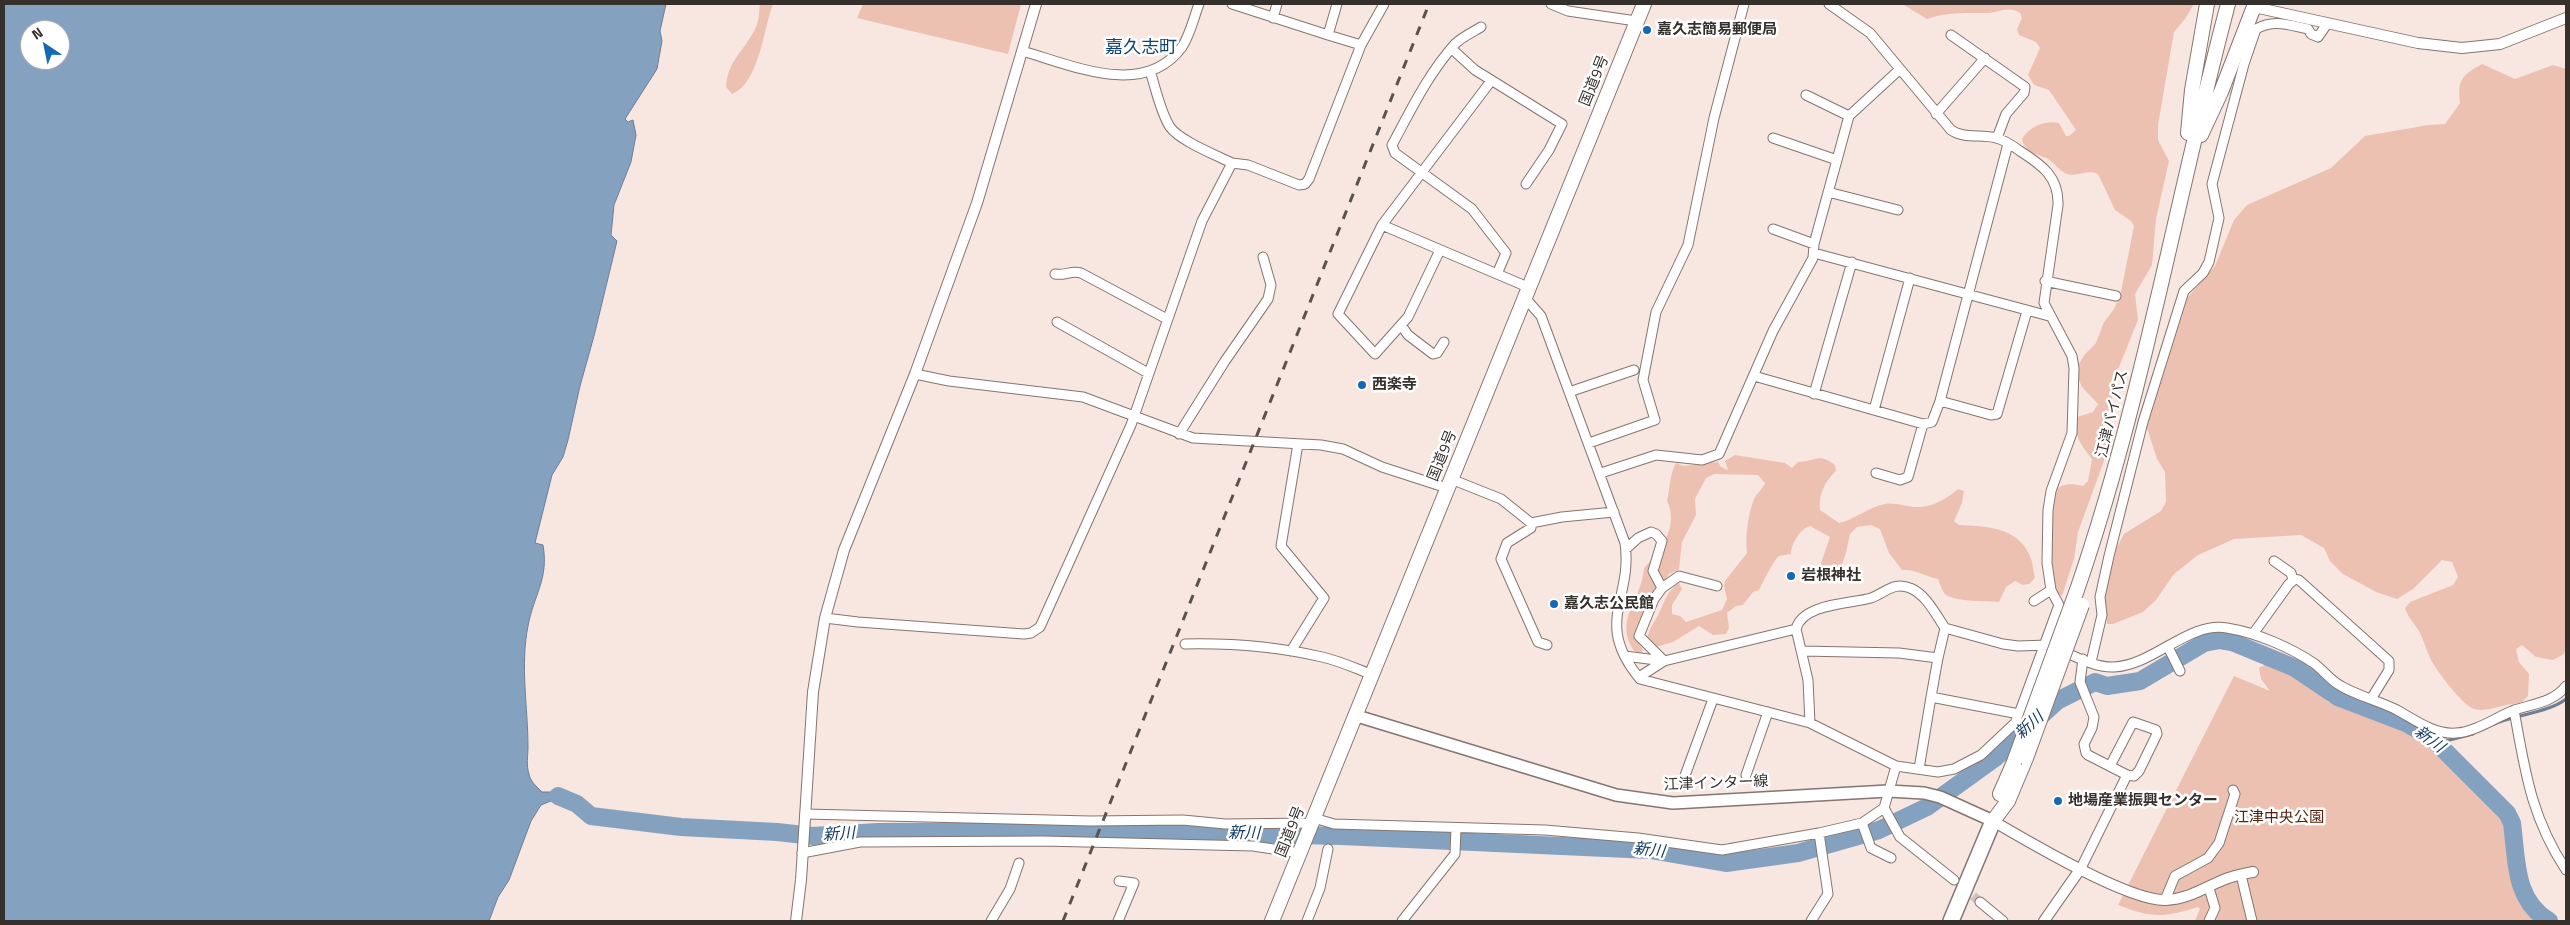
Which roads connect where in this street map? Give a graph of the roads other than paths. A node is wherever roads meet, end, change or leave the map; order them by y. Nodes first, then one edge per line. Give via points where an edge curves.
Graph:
1 (1036, 4) edge
2 (1199, 4) edge
3 (1232, 4) edge
4 (1277, 4) edge
5 (1337, 4) edge
6 (1384, 4) edge
7 (1551, 4) edge
8 (1644, 4) edge
9 (1744, 4) edge
10 (1829, 4) edge
11 (2207, 4) edge
12 (2228, 4) edge
13 (2254, 6) edge
14 (1273, 18) junction
15 (2566, 18) edge
16 (1636, 21) junction
17 (2327, 24) junction
18 (1481, 27) dead end
19 (1328, 35) junction
20 (1951, 35) dead end
21 (1361, 45) junction
22 (1452, 49) junction
23 (1022, 51) junction
24 (1985, 58) junction
25 (1899, 70) junction
26 (1150, 71) junction
27 (1491, 80) junction
28 (1806, 95) dead end
29 (1936, 114) junction
30 (1849, 116) junction
31 (1773, 138) dead end
32 (1997, 138) junction
33 (2008, 144) junction
34 (1837, 160) junction
35 (1232, 163) junction
36 (2185, 171) junction
37 (1422, 172) junction
38 (1526, 184) dead end
39 (1828, 192) junction
40 (1898, 210) dead end
41 (1382, 225) junction
42 (1773, 229) dead end
43 (1814, 248) junction
44 (1440, 250) junction
45 (1263, 257) dead end
46 (1852, 262) junction
47 (1055, 274) dead end
48 (1497, 274) junction
49 (1910, 278) junction
50 (2045, 281) junction
51 (1528, 294) junction
52 (1968, 294) junction
53 (2116, 296) dead end
54 (2027, 311) junction
55 (2049, 316) junction
56 (1167, 320) junction
57 (1057, 322) dead end
58 (1401, 325) junction
59 (1444, 342) dead end
60 (1634, 370) dead end
61 (1148, 373) junction
62 (915, 374) junction
63 (1754, 376) junction
64 (1570, 392) junction
65 (1814, 394) junction
66 (1940, 401) junction
67 (1874, 410) junction
68 (1133, 415) junction
69 (1923, 424) junction
70 (1179, 434) junction
71 (1588, 443) junction
72 (1298, 444) junction
73 (1876, 472) dead end
74 (1600, 473) junction
75 (1449, 484) junction
76 (1614, 512) junction
77 (1530, 523) junction
78 (1626, 550) junction
79 (2274, 561) dead end
80 (2293, 580) junction
81 (1717, 586) dead end
82 (1662, 588) junction
83 (2051, 590) junction
84 (2034, 600) dead end
85 (826, 618) junction
86 (1946, 628) junction
87 (1796, 629) junction
88 (2253, 634) junction
89 (1185, 644) dead end
90 (1546, 644) dead end
91 (2045, 644) junction
92 (1291, 651) junction
93 (1802, 651) junction
94 (2170, 651) junction
95 (1624, 656) junction
96 (1938, 658) junction
97 (2087, 660) junction
98 (1664, 662) junction
99 (2179, 668) dead end
100 (1373, 675) junction
101 (1639, 677) junction
102 (2566, 686) edge
103 (1931, 697) junction
104 (1714, 699) junction
105 (2371, 699) junction
106 (2514, 710) junction
107 (1768, 712) junction
108 (2020, 714) junction
109 (1357, 716) junction
110 (1810, 723) junction
111 (1896, 766) junction
112 (2110, 766) junction
113 (1919, 769) junction
114 (1746, 775) dead end
115 (2127, 775) junction
116 (1683, 781) dead end
117 (2233, 790) dead end
118 (1888, 791) junction
119 (1885, 811) junction
120 (805, 818) junction
121 (1993, 821) junction
122 (1312, 823) junction
123 (1862, 824) junction
124 (1457, 830) junction
125 (1819, 835) junction
126 (802, 850) junction
127 (1301, 850) junction
128 (1328, 850) dead end
129 (1890, 858) dead end
130 (1019, 862) dead end
131 (2081, 868) junction
132 (2566, 870) edge
133 (2252, 872) dead end
134 (2242, 875) junction
135 (1954, 880) tunnel mouth
136 (1119, 881) dead end
137 (2209, 888) junction
138 (2165, 900) junction
139 (1980, 902) tunnel mouth
140 (796, 921) edge
141 (991, 921) edge
142 (1118, 921) edge
143 (1272, 921) edge
144 (1306, 921) edge
145 (1402, 921) edge
146 (1811, 921) edge
147 (1951, 921) edge
148 (2003, 921) edge
149 (2044, 921) edge
150 (2209, 921) edge
151 (2252, 921) edge

1 - 23 street
2 - 26 street via 1183,45 1167,64
3 - 14 street
4 - 14 street
5 - 19 street
6 - 21 street
7 - 16 street via 1568,11
8 - 16 highway, 国道9号
9 - 71 street via 1714,118 1688,246 1656,312 1643,380 1655,420
10 - 25 street via 1870,33
11 - 36 highway via 2192,90
12 - 36 highway, 江津バイパス
13 - 17 street
13 - 36 highway via 2221,92
14 - 19 street
15 - 17 street via 2500,44 2462,48 2418,43
16 - 51 highway, 国道9号
17 - 97 street via 2318,37 2308,29 2277,22 2256,29 2212,184 2218,218 2208,262 2203,274 2184,291 2143,422 2100,597 2102,616
18 - 22 street
19 - 21 street
20 - 24 street
21 - 35 street via 1305,184 1299,185 1248,165
22 - 27 street
22 - 37 street via 1426,82 1392,145 1396,153
23 - 26 street via 1109,75
23 - 62 street via 977,203
24 - 29 street
24 - 32 street via 2025,89 2006,114
25 - 29 street
25 - 30 street
26 - 35 street via 1171,128 1178,135
27 - 37 street
27 - 38 street via 1562,124
28 - 30 street
29 - 32 street via 1956,133
30 - 34 street
31 - 34 street
32 - 33 street
33 - 50 street via 2043,167 2053,178 2057,190 2058,205
33 - 52 street
34 - 39 street
35 - 56 street via 1202,221
36 - 121 highway, 江津バイパス, bridge via 2130,419 2081,591 2020,760 1998,800
37 - 41 street
37 - 48 street via 1472,210 1506,253
39 - 40 street
39 - 43 street
41 - 44 street
41 - 58 street via 1338,314 1375,354
42 - 43 street
43 - 46 street
43 - 63 street
44 - 48 street
44 - 58 street via 1408,317
45 - 70 street via 1271,285 1268,299
46 - 49 street
46 - 65 street
47 - 56 street via 1081,273
48 - 51 street
49 - 52 street
49 - 67 street
50 - 53 street
50 - 55 street via 2044,303
51 - 64 street via 1541,316
51 - 75 highway, 国道9号
52 - 54 street
52 - 66 street
54 - 55 street
54 - 66 street via 1997,414
55 - 83 street via 2072,356 2074,368 2072,433 2051,491 2048,510 2047,563
56 - 61 street
57 - 61 street
58 - 59 street via 1408,335 1433,354
60 - 64 street
61 - 68 street
62 - 68 street via 1083,397
62 - 85 street via 856,517
63 - 65 street
63 - 74 street via 1717,456 1702,460 1656,455
64 - 71 street
65 - 67 street
66 - 69 street via 1934,420
67 - 69 street
68 - 70 street
68 - 85 street via 1046,617 1031,633
69 - 73 street via 1908,477 1900,480
70 - 72 street via 1193,438
71 - 74 street
72 - 75 street via 1343,449 1382,467
72 - 92 street via 1281,546 1324,598
74 - 76 street
75 - 77 street via 1501,499
75 - 100 highway, 国道9号
76 - 77 street
76 - 78 street
77 - 90 street via 1531,528 1507,543 1501,559 1538,642
78 - 82 street via 1645,534 1651,532 1659,536 1662,541 1653,571
78 - 95 street via 1615,623
79 - 80 street via 2291,573
80 - 88 street
80 - 105 street via 2300,581 2389,660 2389,670
81 - 82 street via 1679,576
82 - 98 street via 1639,636
83 - 84 street
83 - 91 street via 2059,605
85 - 120 street via 816,669
86 - 87 street via 1921,595 1901,586 1889,588 1872,598 1832,604 1800,621
86 - 91 street via 2010,645
86 - 96 street
87 - 93 street
87 - 98 street
88 - 94 street via 2229,628 2208,628
88 - 105 street via 2288,649 2315,665 2340,686
89 - 92 street via 1213,643
91 - 97 street
91 - 108 street
92 - 100 street via 1324,657
93 - 96 street via 1899,653
93 - 110 street via 1808,680
94 - 97 street via 2124,665 2105,666
94 - 99 street
95 - 98 street
95 - 101 street
96 - 103 street
97 - 112 street via 2080,682 2094,717 2084,750
98 - 101 street
100 - 109 highway, 国道9号
101 - 104 street
102 - 106 street via 2560,695
103 - 108 street
103 - 113 street
104 - 107 street
104 - 116 street
105 - 106 street via 2443,733 2458,733
106 - 132 street via 2530,795 2543,831
107 - 110 street
107 - 114 street
108 - 113 street via 2008,731 1971,761 1938,772
109 - 118 main road, 江津インター線 via 1570,782 1642,800 1673,803
109 - 122 highway, 国道9号
110 - 111 street
111 - 113 street
111 - 118 street
112 - 115 street
112 - 115 street via 2133,722 2156,730 2140,772 2134,776
115 - 131 street
117 - 138 street via 2235,794 2219,843 2208,858 2175,876
118 - 119 street
118 - 121 main road, 江津インター線 via 1924,794
119 - 123 street
119 - 135 street via 1904,841
120 - 122 street
120 - 126 street
121 - 131 street
121 - 147 highway
122 - 124 street
122 - 127 highway, 国道9号
123 - 125 street
123 - 129 street via 1874,850
124 - 125 street via 1583,833 1722,850
124 - 145 street via 1456,850 1436,881
125 - 146 street via 1828,894
126 - 127 street via 860,842 1043,841
126 - 140 street
127 - 143 highway, 国道9号
128 - 144 street via 1320,888
130 - 141 street via 1010,889
131 - 138 street via 2144,898
131 - 149 street
133 - 134 street
134 - 137 street
134 - 151 street
136 - 142 street via 1134,883
137 - 138 street via 2183,898
137 - 150 street via 2215,908
139 - 148 street

